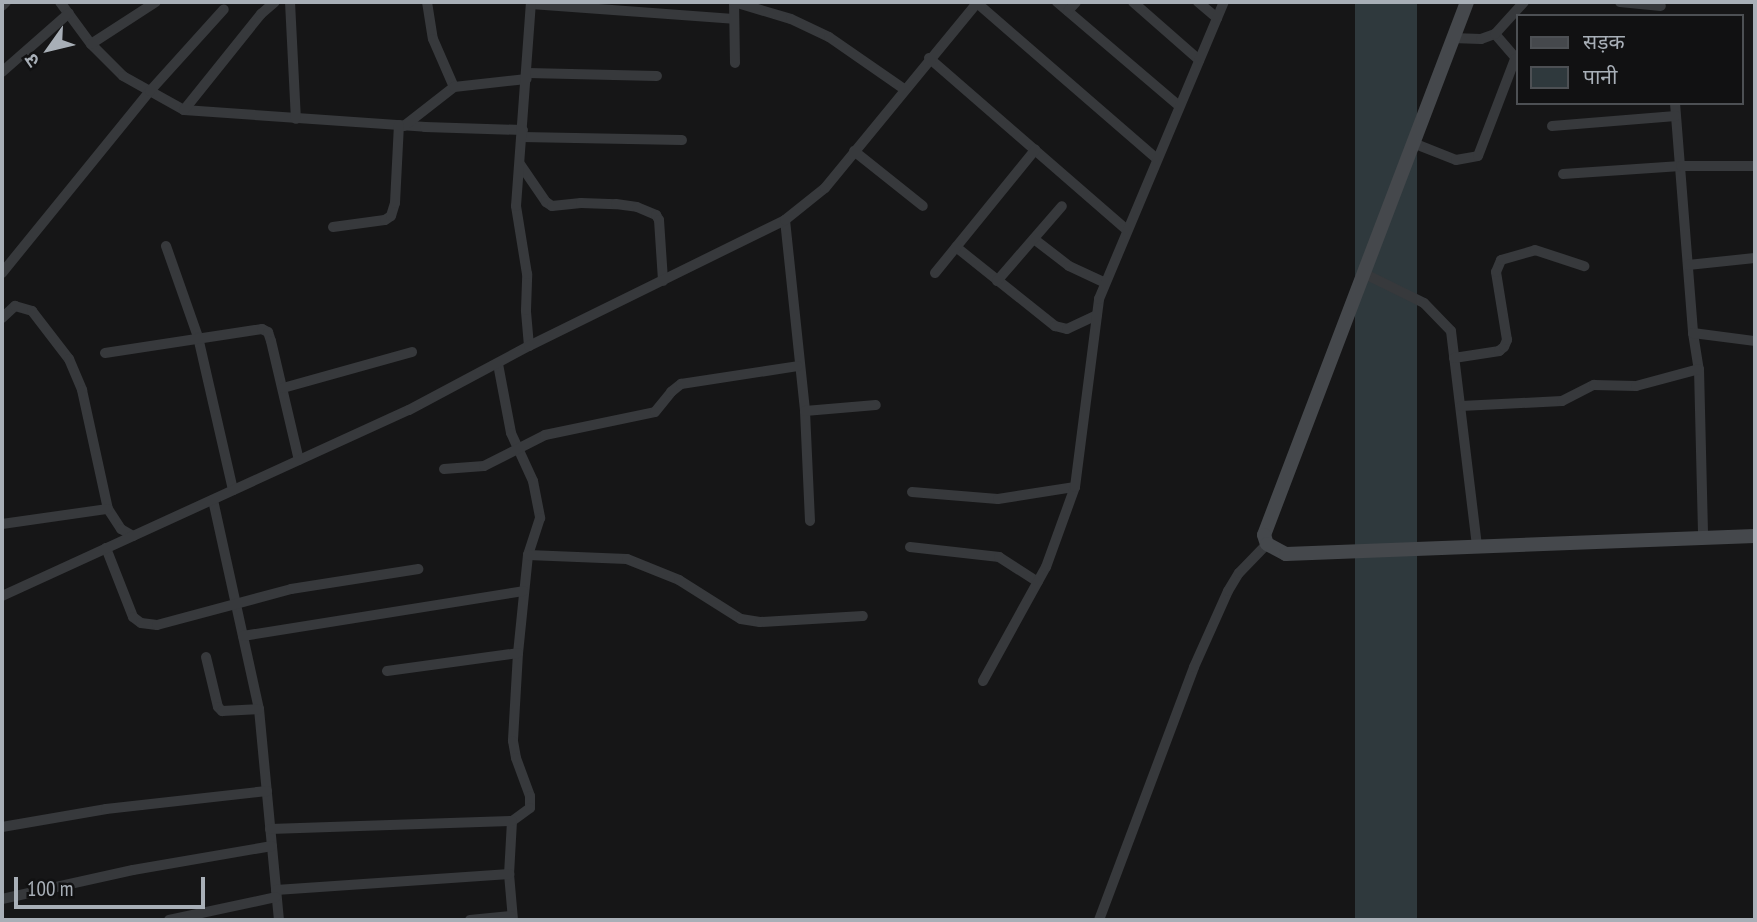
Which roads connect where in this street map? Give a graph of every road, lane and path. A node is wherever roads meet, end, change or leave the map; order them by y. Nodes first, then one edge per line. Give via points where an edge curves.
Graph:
1 (6, 2) edge
2 (156, 2) edge
3 (275, 2) edge
4 (290, 2) edge
5 (426, 2) edge
6 (977, 2) edge
7 (1057, 2) edge
8 (1076, 2) edge
9 (1133, 2) edge
10 (1198, 2) edge
11 (1224, 2) edge
12 (1467, 2) edge
13 (1524, 2) edge
14 (1620, 2) edge
15 (531, 3) edge
16 (2, 6) edge
17 (65, 6) edge
18 (1661, 8) edge
19 (224, 9) dead end
20 (1068, 11) junction
21 (1217, 18) junction
22 (733, 19) junction
23 (1495, 34) junction
24 (1452, 38) junction
25 (91, 44) junction
26 (929, 58) junction
27 (1516, 59) edge
28 (1199, 60) junction
29 (734, 63) dead end
30 (2, 72) edge
31 (528, 76) junction
32 (657, 76) dead end
33 (454, 87) junction
34 (904, 89) junction
35 (150, 91) junction
36 (1675, 105) edge
37 (1179, 106) junction
38 (184, 110) junction
39 (1676, 116) junction
40 (296, 119) junction
41 (401, 126) junction
42 (1552, 126) dead end
43 (523, 134) junction
44 (682, 140) dead end
45 (1413, 143) junction
46 (1035, 150) junction
47 (854, 151) junction
48 (1156, 158) junction
49 (520, 164) junction
50 (1681, 166) junction
51 (1755, 166) edge
52 (1563, 174) dead end
53 (923, 206) dead end
54 (1062, 206) dead end
55 (785, 220) junction
56 (333, 227) dead end
57 (1127, 230) junction
58 (1034, 239) junction
59 (166, 246) dead end
60 (956, 247) junction
61 (1755, 258) edge
62 (1688, 265) junction
63 (1584, 266) dead end
64 (935, 272) dead end
65 (2, 273) edge
66 (1363, 273) junction
67 (663, 281) junction
68 (997, 281) junction
69 (1105, 283) junction
70 (1097, 315) junction
71 (2, 318) edge
72 (1693, 333) junction
73 (198, 337) junction
74 (1755, 341) edge
75 (529, 346) junction
76 (412, 352) dead end
77 (105, 353) dead end
78 (1454, 358) junction
79 (498, 364) junction
80 (798, 366) junction
81 (1699, 369) junction
82 (283, 388) junction
83 (876, 405) dead end
84 (1461, 406) junction
85 (805, 411) junction
86 (517, 449) junction
87 (299, 460) junction
88 (444, 468) dead end
89 (1075, 487) junction
90 (233, 491) junction
91 (912, 492) dead end
92 (213, 500) junction
93 (108, 509) junction
94 (810, 521) dead end
95 (2, 524) edge
96 (133, 536) junction
97 (1755, 536) edge
98 (1703, 538) junction
99 (1267, 544) junction
100 (910, 547) dead end
101 (1478, 547) junction
102 (106, 548) junction
103 (528, 555) junction
104 (418, 569) dead end
105 (1038, 582) junction
106 (523, 591) junction
107 (2, 596) edge
108 (236, 603) junction
109 (863, 616) dead end
110 (243, 636) junction
111 (518, 653) junction
112 (206, 657) dead end
113 (387, 671) dead end
114 (983, 681) dead end
115 (259, 709) junction
116 (267, 791) junction
117 (512, 821) junction
118 (2, 827) edge
119 (270, 829) junction
120 (272, 846) junction
121 (509, 874) junction
122 (276, 894) junction
123 (2, 899) edge
124 (512, 918) edge
125 (169, 920) edge
126 (279, 920) edge
127 (470, 920) edge
128 (1099, 920) edge

1 - 16 street
2 - 25 street
3 - 38 street
4 - 40 street
5 - 33 street via 433,39
6 - 26 street
6 - 48 street
7 - 20 street
8 - 20 street
9 - 28 street
10 - 21 street
11 - 21 street
12 - 24 street
13 - 23 street
14 - 18 street
15 - 22 street
15 - 31 street
17 - 25 street
17 - 30 street
19 - 35 street
20 - 37 street
21 - 28 street
22 - 29 street
22 - 34 street via 734,2 791,19 829,37
23 - 24 street via 1481,39
23 - 27 street
24 - 45 street
25 - 35 street via 123,75
26 - 34 street
26 - 46 street
27 - 45 street via 1478,156 1456,160
28 - 37 street
31 - 32 street
31 - 33 street
31 - 43 street
33 - 41 street
34 - 47 street
35 - 38 street
35 - 65 street
36 - 39 street
37 - 48 street
38 - 40 street
39 - 42 street
39 - 50 street
40 - 41 street
41 - 43 street
41 - 56 street via 391,216
43 - 44 street
43 - 49 street
45 - 66 street
46 - 57 street
46 - 60 street
47 - 53 street
47 - 55 street via 825,188
48 - 57 street
49 - 67 street via 552,206 616,204 656,215
49 - 75 street via 516,206 527,274
50 - 51 street
50 - 52 street
50 - 62 street
54 - 58 street
55 - 67 street
55 - 80 street
57 - 69 street
58 - 68 street
58 - 69 street via 1069,266
59 - 73 street
60 - 64 street
60 - 68 street
61 - 62 street
62 - 72 street
63 - 78 street via 1535,250 1501,260 1496,272 1507,340 1499,351
66 - 78 street via 1434,312 1451,331
66 - 99 street via 1264,535
67 - 75 street
68 - 70 street via 1055,326 1067,329
69 - 70 street
70 - 89 street
71 - 93 street via 15,306 32,311 69,359 82,390
72 - 74 street
72 - 81 street
73 - 77 street
73 - 82 street via 250,328 268,332
73 - 90 street
75 - 79 street
76 - 82 street
78 - 84 street
79 - 86 street
79 - 87 street
80 - 85 street
80 - 86 street via 681,384 655,412 545,435
81 - 84 street via 1636,386 1594,385 1557,402
81 - 98 street
82 - 87 street
83 - 85 street
84 - 101 street
85 - 94 street
86 - 88 street via 484,466
86 - 103 street via 533,481 540,518
87 - 90 street
89 - 91 street via 998,499
89 - 105 street
90 - 92 street
92 - 96 street
92 - 108 street
93 - 95 street
93 - 96 street
96 - 102 street
97 - 98 street
98 - 101 street
99 - 101 street via 1286,554
99 - 128 street via 1228,591 1194,667
100 - 105 street via 999,557
102 - 107 street
102 - 108 street via 133,617 141,623 157,625
103 - 106 street
103 - 109 street via 627,559 679,580 741,619
104 - 108 street via 290,589
105 - 114 street
106 - 110 street
106 - 111 street
108 - 110 street
110 - 115 street
111 - 113 street
111 - 117 street via 513,741 530,808
112 - 115 street via 222,711
115 - 116 street
116 - 118 street via 106,809
116 - 119 street
117 - 119 street
117 - 121 street
119 - 120 street
120 - 122 street
120 - 123 street
121 - 122 street
121 - 124 street
122 - 125 street
122 - 126 street
124 - 127 street

